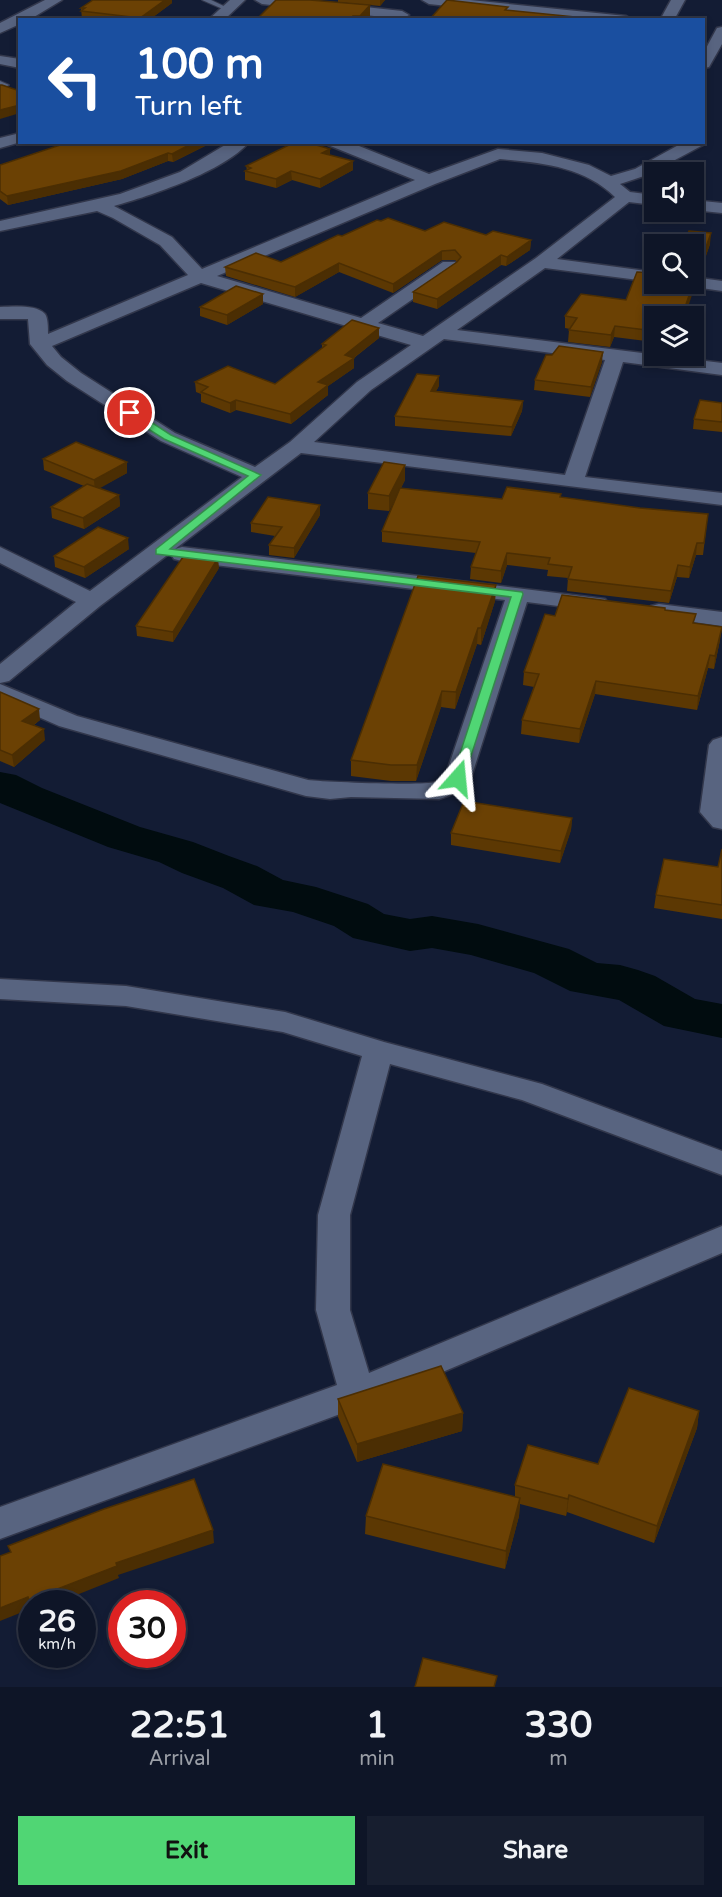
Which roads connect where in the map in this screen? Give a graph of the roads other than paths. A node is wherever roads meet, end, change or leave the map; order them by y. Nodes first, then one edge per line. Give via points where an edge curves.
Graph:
1 (205, 0) edge
2 (262, 0) edge
3 (415, 0) edge
4 (429, 0) edge
5 (678, 0) edge
6 (50, 1) edge
7 (233, 4) edge
8 (401, 17) edge
9 (20, 18) edge
10 (217, 18) edge
11 (606, 18) edge
12 (668, 18) edge
13 (18, 19) edge
14 (705, 28) edge
15 (0, 29) edge
16 (722, 30) edge
17 (0, 60) edge
18 (705, 62) edge
19 (18, 64) edge
20 (18, 138) edge
21 (0, 143) edge
22 (238, 144) edge
23 (339, 144) edge
24 (693, 144) edge
25 (429, 180) junction
26 (609, 182) junction
27 (625, 197) junction
28 (644, 199) edge
29 (99, 206) junction
30 (704, 206) edge
31 (722, 208) edge
32 (0, 226) edge
33 (542, 262) junction
34 (449, 266) edge
35 (198, 276) junction
36 (644, 276) edge
37 (704, 284) edge
38 (722, 286) edge
39 (0, 313) edge
40 (364, 324) junction
41 (433, 338) junction
42 (40, 344) junction
43 (616, 355) junction
44 (722, 369) edge
45 (297, 446) junction
46 (255, 475) junction
47 (573, 482) junction
48 (722, 499) edge
49 (160, 551) junction
50 (0, 554) edge
51 (518, 594) junction
52 (92, 601) junction
53 (722, 619) edge
54 (0, 676) edge
55 (0, 691) edge
56 (722, 745) edge
57 (722, 820) edge
58 (0, 989) edge
59 (379, 1051) junction
60 (722, 1163) edge
61 (722, 1239) edge
62 (357, 1393) junction
63 (0, 1523) edge

1 - 7 lane
2 - 8 street
3 - 8 street
4 - 11 street
5 - 12 street
6 - 9 street
7 - 10 street
13 - 15 street
14 - 16 street
16 - 18 street
17 - 19 street
20 - 21 street
22 - 29 street via 198,170 141,194
23 - 25 street
24 - 26 street via 640,172
25 - 26 street via 498,154 509,154 583,168
25 - 35 street
26 - 27 street
27 - 28 street
27 - 33 street
29 - 32 street
29 - 35 street via 166,241
30 - 31 street
33 - 36 street
33 - 41 street
34 - 40 street
35 - 40 street
35 - 42 street
37 - 38 street
39 - 42 street via 38,316
40 - 41 street
41 - 43 street
41 - 45 street via 364,386
42 - 46 street via 54,362 74,377 168,437
43 - 44 street
43 - 47 street
45 - 46 street
45 - 47 street
46 - 49 street
47 - 48 street
49 - 51 street
49 - 52 street
50 - 52 street
51 - 53 street
51 - 55 street via 458,778 440,791 306,788 68,721
52 - 54 street
56 - 57 street via 713,812
58 - 59 street via 138,998 285,1022
59 - 60 street via 531,1092
59 - 62 street via 334,1215 333,1310
61 - 62 street
62 - 63 street

